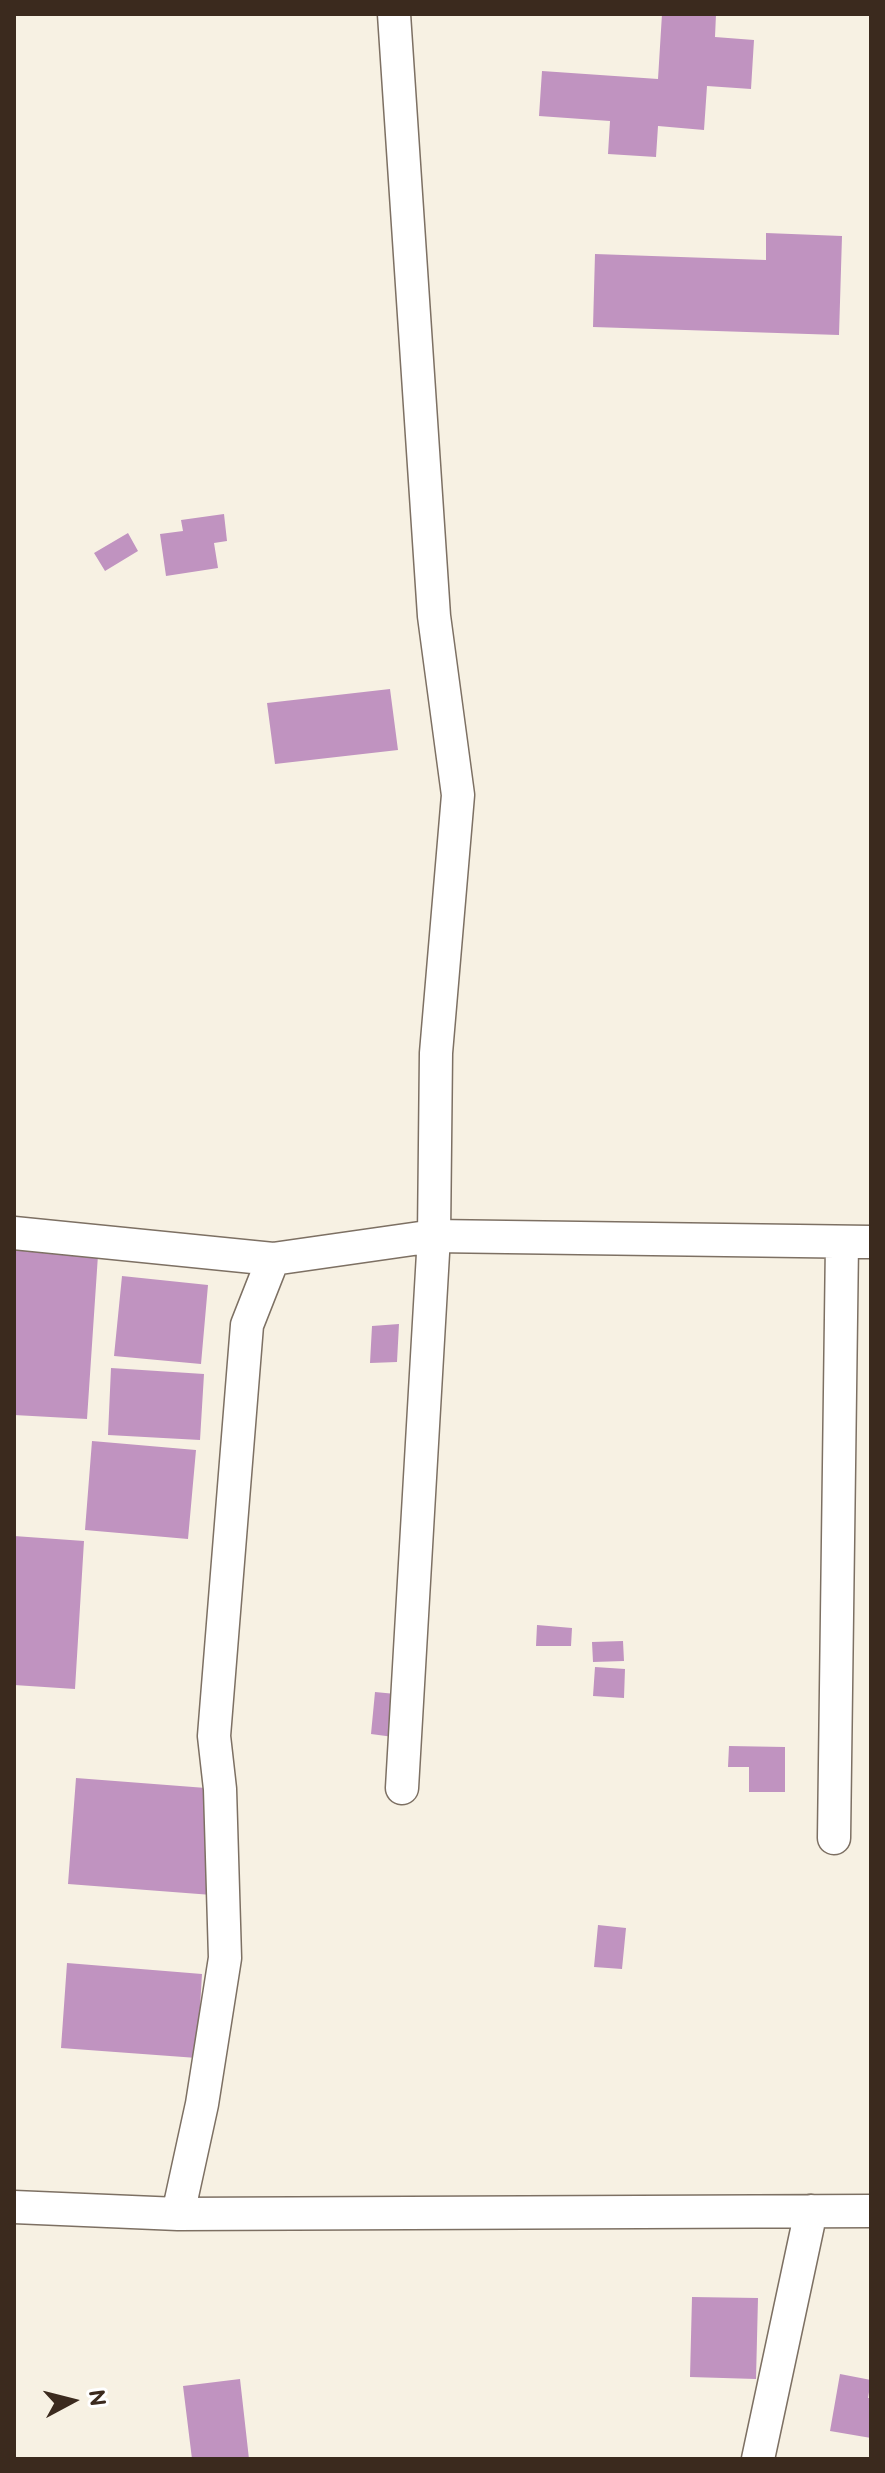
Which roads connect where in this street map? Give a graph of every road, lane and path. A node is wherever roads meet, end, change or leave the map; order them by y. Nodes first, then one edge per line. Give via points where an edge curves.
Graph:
1 (394, 14) edge
2 (14, 1233) edge
3 (434, 1236) junction
4 (856, 1242) edge
5 (273, 1259) junction
6 (402, 1788) dead end
7 (834, 1838) dead end
8 (14, 2207) edge
9 (811, 2211) junction
10 (871, 2211) edge
11 (178, 2214) junction
12 (758, 2459) edge

1 - 3 street via 434,616 458,795 436,1053
2 - 5 street
3 - 4 street
3 - 5 street
3 - 6 street
4 - 7 street
5 - 11 street via 247,1325 214,1736 225,1958
8 - 11 street
9 - 10 street
9 - 11 street
9 - 12 street

